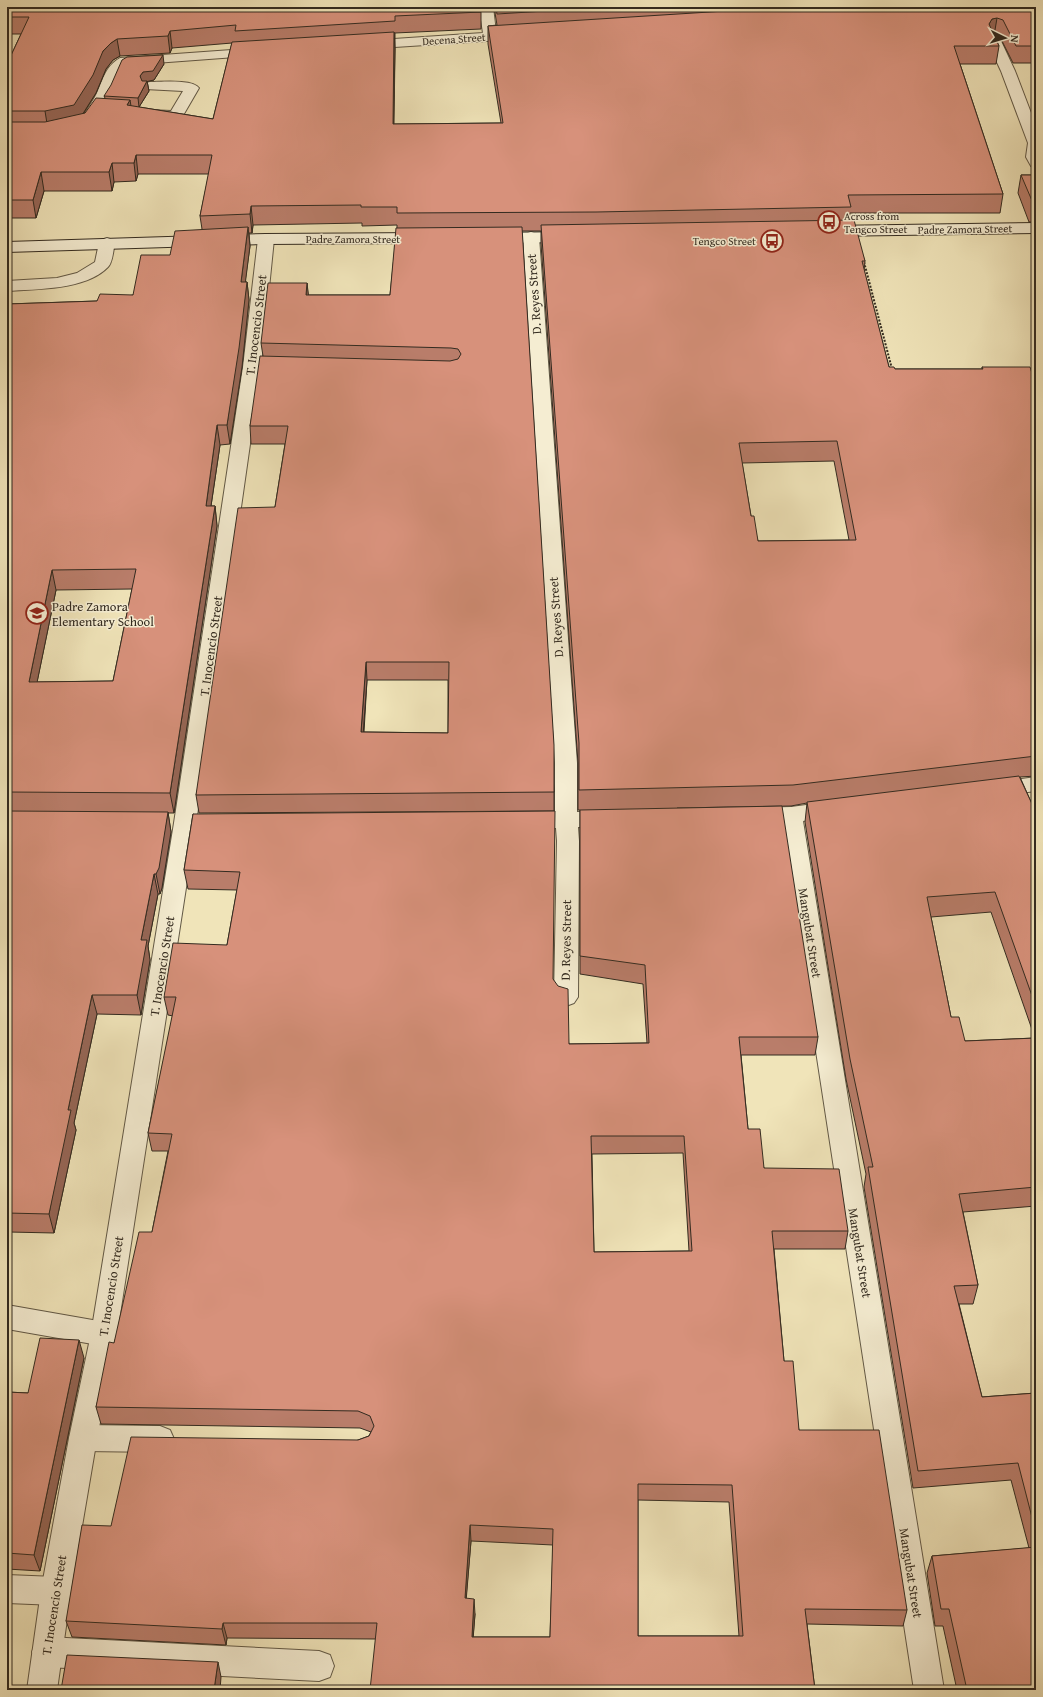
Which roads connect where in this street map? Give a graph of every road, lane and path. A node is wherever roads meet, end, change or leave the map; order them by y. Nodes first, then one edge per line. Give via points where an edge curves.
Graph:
1 (486, 7) edge
2 (529, 34) edge
3 (490, 37) junction
4 (994, 41) edge
5 (347, 46) edge
6 (268, 51) edge
7 (150, 86) dead end
8 (94, 110) junction
9 (111, 111) edge
10 (135, 113) edge
11 (76, 128) edge
12 (1035, 159) edge
13 (1036, 228) edge
14 (856, 230) junction
15 (811, 232) edge
16 (531, 237) junction
17 (588, 237) edge
18 (437, 238) edge
19 (476, 238) edge
20 (266, 239) junction
21 (107, 243) junction
22 (7, 247) edge
23 (7, 286) edge
24 (894, 376) edge
25 (1029, 785) edge
26 (976, 792) edge
27 (1030, 805) edge
28 (853, 807) edge
29 (791, 815) junction
30 (737, 816) edge
31 (628, 819) edge
32 (566, 820) junction
33 (502, 821) edge
34 (566, 997) edge
35 (7, 1317) edge
36 (104, 1334) junction
37 (83, 1438) junction
38 (186, 1440) edge
39 (7, 1589) edge
40 (56, 1591) junction
41 (47, 1652) junction
42 (319, 1666) dead end
43 (42, 1690) edge
44 (929, 1690) edge

1 - 3 street
2 - 3 street, Decena Street
3 - 5 street, Decena Street
4 - 12 street via 1008,70 1035,143
6 - 8 street via 125,61 117,65 112,72 104,94
7 - 10 street via 192,88 176,116
8 - 9 street
8 - 11 street via 83,127
13 - 14 street, Padre Zamora Street
14 - 15 street, Padre Zamora Street
14 - 24 path
16 - 17 street
16 - 19 street
16 - 32 street, D. Reyes Street via 566,763
18 - 20 street, Padre Zamora Street
20 - 21 street, Padre Zamora Street
20 - 36 street, T. Inocencio Street via 259,367
21 - 22 street, Padre Zamora Street
21 - 23 street via 102,264 83,276 58,283
25 - 26 street
25 - 27 street
28 - 29 street
29 - 30 street
29 - 44 street, Mangubat Street
31 - 32 street
32 - 33 street
32 - 34 street, D. Reyes Street
35 - 36 street
36 - 37 street, T. Inocencio Street
37 - 38 street
37 - 40 street, T. Inocencio Street
39 - 40 street
40 - 41 street, T. Inocencio Street
41 - 42 street
41 - 43 street, T. Inocencio Street

